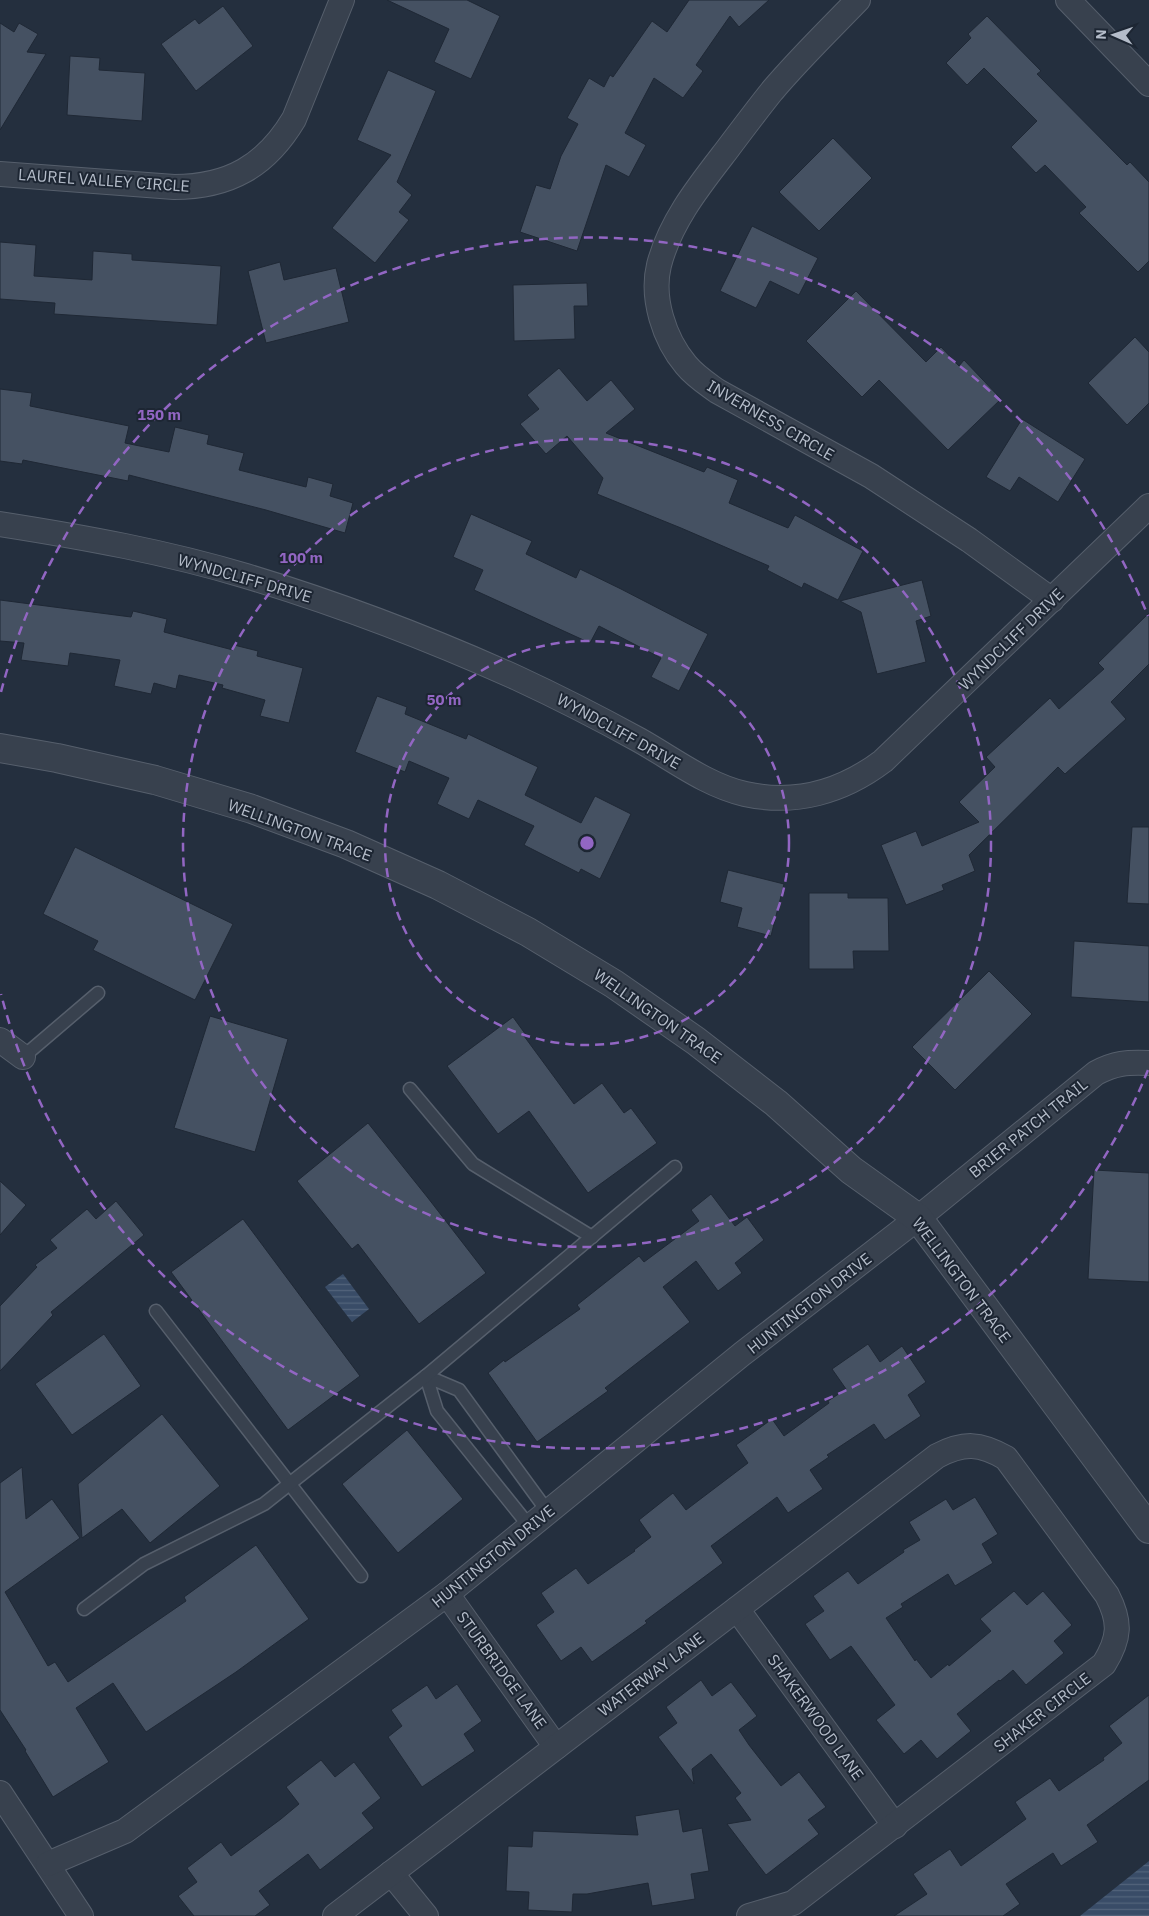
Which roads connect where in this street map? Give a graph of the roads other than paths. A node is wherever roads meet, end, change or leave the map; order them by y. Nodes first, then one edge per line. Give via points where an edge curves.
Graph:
1 (342, 0) edge
2 (858, 0) edge
3 (1068, 0) edge
4 (1149, 84) edge
5 (0, 174) edge
6 (1149, 506) edge
7 (0, 524) edge
8 (1052, 600) junction
9 (0, 748) edge
10 (98, 992) dead end
11 (0, 1040) edge
12 (23, 1058) joint
13 (1149, 1063) edge
14 (410, 1090) dead end
15 (675, 1167) dead end
16 (918, 1218) junction
17 (592, 1237) junction
18 (156, 1311) dead end
19 (426, 1376) junction
20 (972, 1445) joint
21 (290, 1484) junction
22 (548, 1512) junction
23 (530, 1527) junction
24 (1149, 1529) edge
25 (361, 1576) dead end
26 (447, 1594) junction
27 (84, 1609) dead end
28 (737, 1609) junction
29 (556, 1747) junction
30 (0, 1794) edge
31 (895, 1826) junction
32 (48, 1864) junction
33 (391, 1873) junction
34 (81, 1916) edge
35 (335, 1916) edge
36 (426, 1916) edge
37 (749, 1916) edge

1 - 5 street, LAUREL VALLEY CIRCLE via 294,119 269,152 235,176 195,187 174,187
2 - 8 street, INVERNESS CIRCLE via 772,91 704,180 669,234 659,267 657,288 665,328 686,365 717,392 870,476 969,540
3 - 4 street
6 - 8 street, WYNDCLIFF DRIVE
7 - 8 street, WYNDCLIFF DRIVE via 166,555 244,575 346,608 447,646 544,690 722,787 761,797 800,797 831,790 867,773 883,762
9 - 16 street, WELLINGTON TRACE via 155,780 252,809 346,844 438,885 528,932 614,984 696,1041 776,1103 851,1170
10 - 12 lane
11 - 12 street
13 - 16 street, BRIER PATCH TRAIL via 1113,1064 1096,1073
14 - 17 lane via 473,1164
15 - 17 lane
16 - 22 street, HUNTINGTON DRIVE via 742,1354
16 - 24 street, WELLINGTON TRACE
17 - 19 lane
18 - 21 lane
19 - 21 lane
19 - 22 lane via 459,1390
19 - 23 lane via 438,1411
20 - 28 street, WATERWAY LANE via 953,1448 937,1456
20 - 31 street, SHAKER CIRCLE via 990,1449 1006,1458 1108,1595 1116,1611 1118,1630 1114,1648 1104,1664
21 - 25 lane
21 - 27 lane via 264,1504 144,1564
22 - 23 street, HUNTINGTON DRIVE
23 - 26 street, HUNTINGTON DRIVE
26 - 29 street, STURBRIDGE LANE
26 - 32 street, HUNTINGTON DRIVE via 125,1831
28 - 29 street, WATERWAY LANE
28 - 31 street, SHAKERWOOD LANE
29 - 33 street, WATERWAY LANE
30 - 32 street
31 - 37 street, SHAKER CIRCLE via 793,1903
32 - 34 street
33 - 35 street, WATERWAY LANE
33 - 36 street

